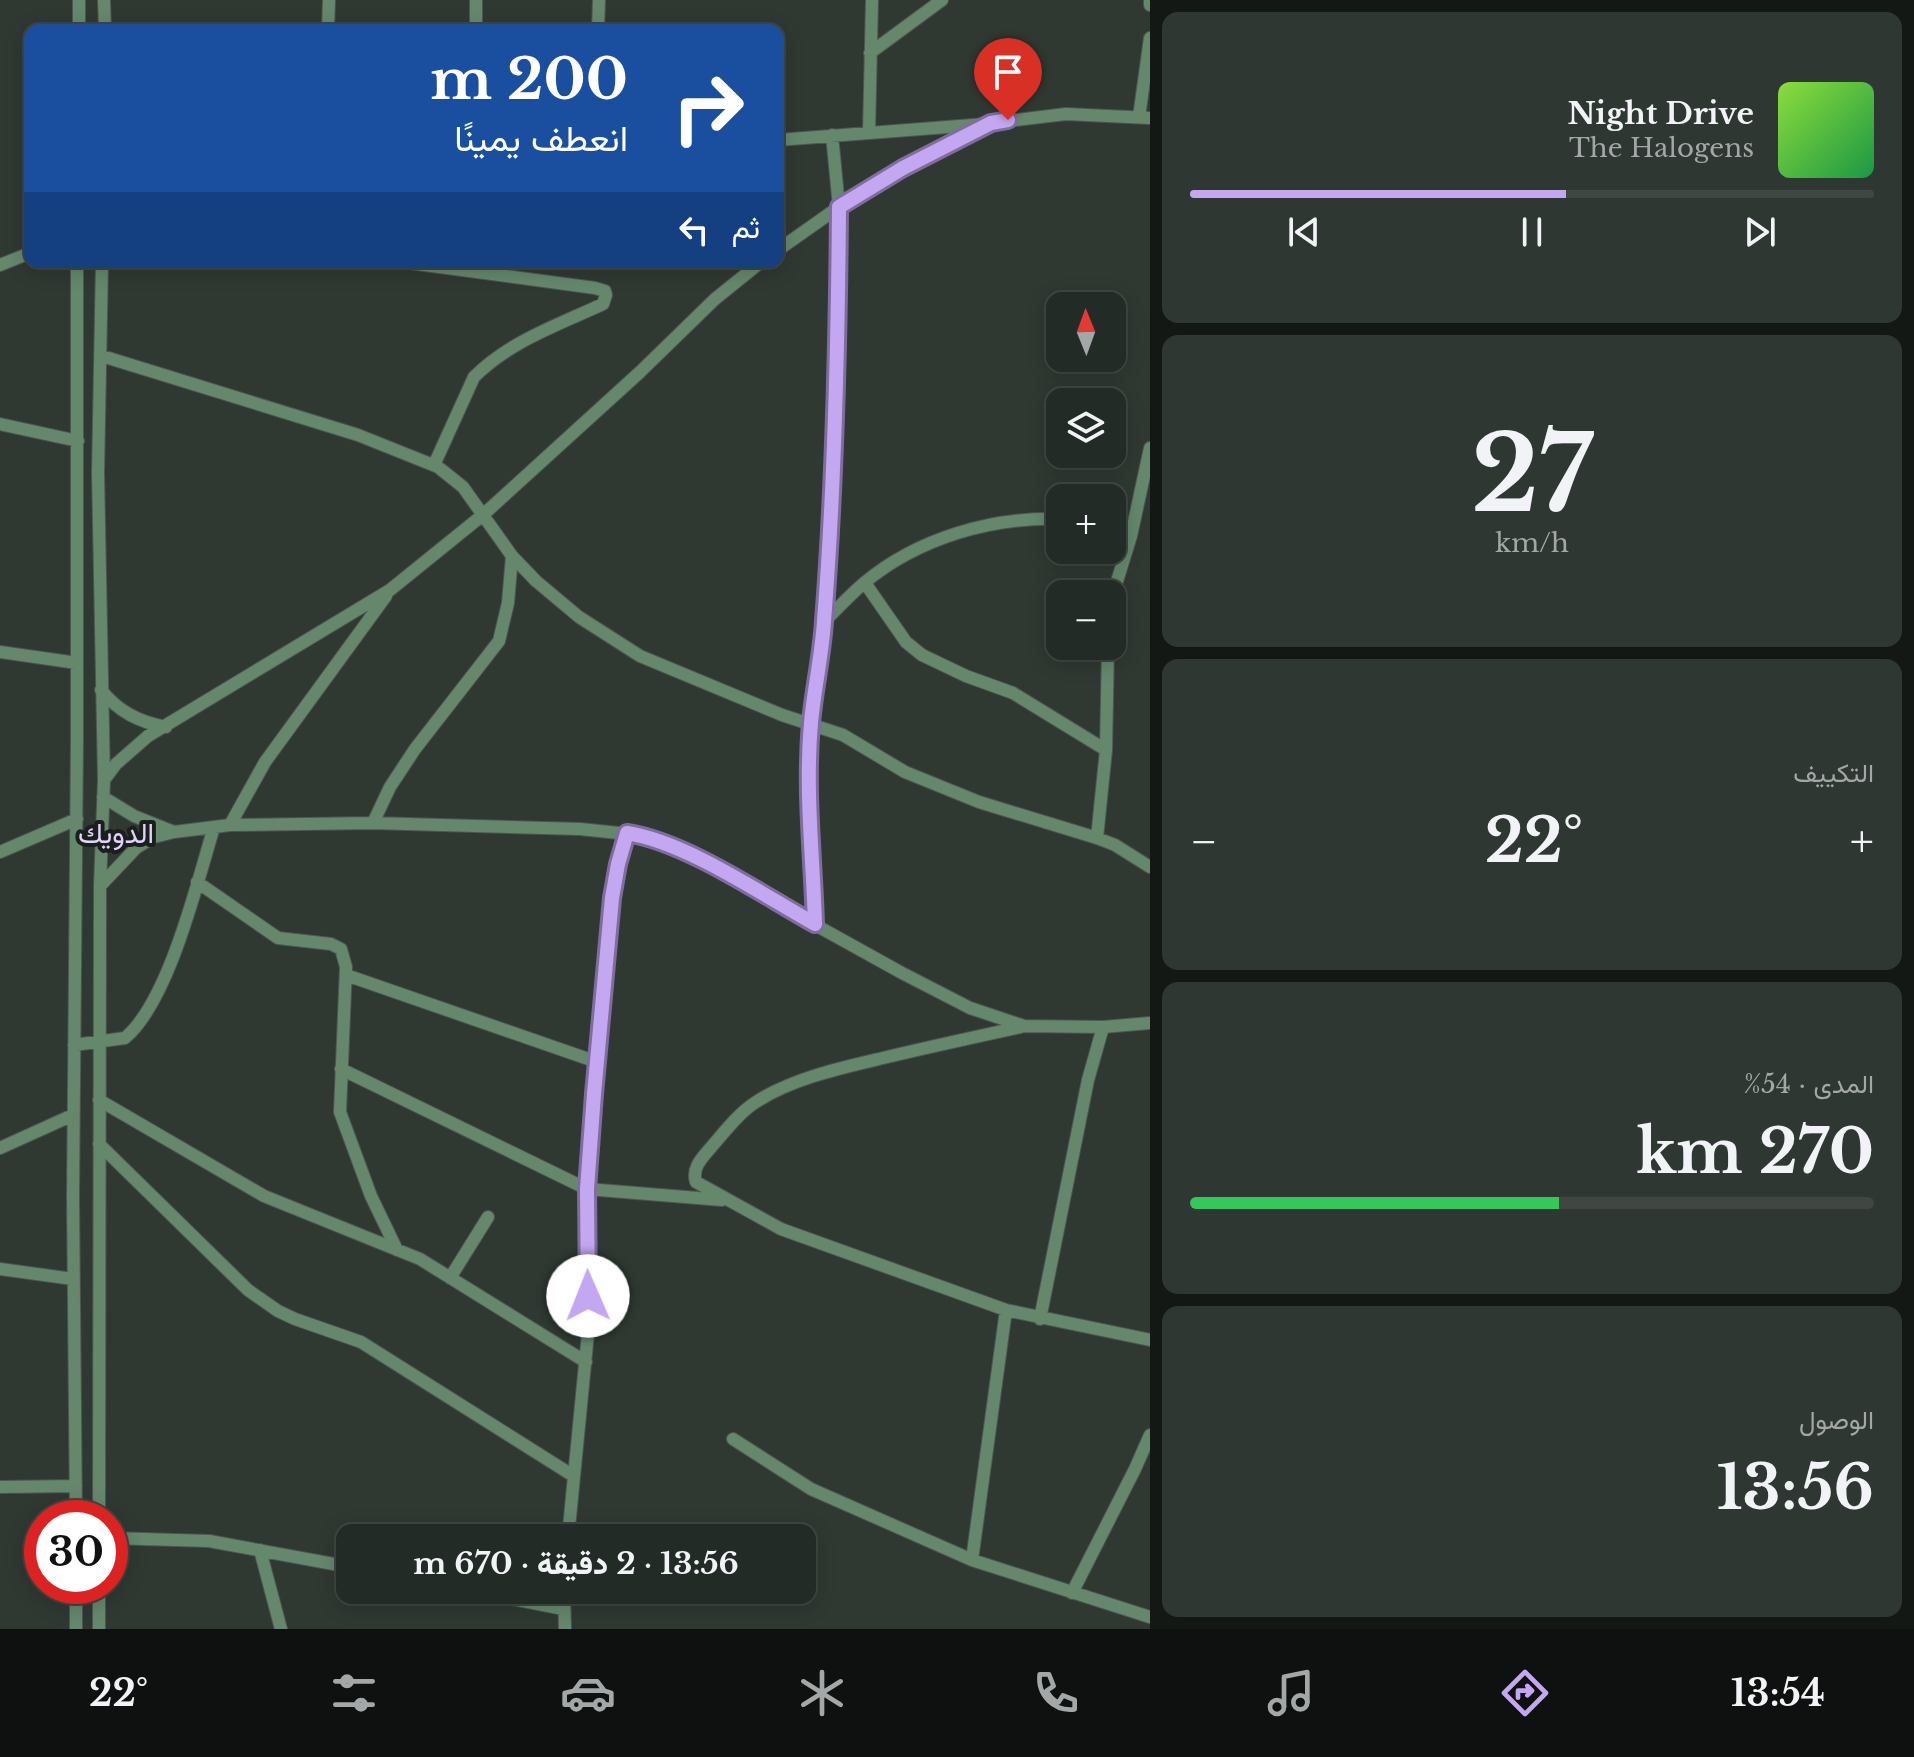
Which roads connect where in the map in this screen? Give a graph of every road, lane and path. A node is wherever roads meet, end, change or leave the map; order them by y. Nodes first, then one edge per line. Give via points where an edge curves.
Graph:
1 (79, 0) edge
2 (104, 0) edge
3 (329, 0) edge
4 (476, 0) edge
5 (599, 0) edge
6 (872, 0) edge
7 (942, 0) edge
8 (79, 24) edge
9 (105, 24) edge
10 (328, 24) edge
11 (476, 24) edge
12 (598, 24) edge
13 (1150, 38) edge
14 (870, 53) junction
15 (1144, 117) edge
16 (991, 123) junction
17 (869, 132) junction
18 (832, 135) junction
19 (784, 139) edge
20 (839, 207) junction
21 (784, 246) edge
22 (24, 255) edge
23 (0, 265) edge
24 (77, 268) edge
25 (102, 268) edge
26 (459, 268) edge
27 (754, 268) edge
28 (102, 356) junction
29 (0, 424) edge
30 (78, 441) junction
31 (1150, 448) edge
32 (434, 465) junction
33 (484, 514) junction
34 (1046, 519) edge
35 (1126, 534) edge
36 (1131, 536) junction
37 (512, 556) junction
38 (1117, 580) edge
39 (865, 583) junction
40 (390, 590) junction
41 (824, 622) junction
42 (78, 628) junction
43 (100, 630) junction
44 (0, 652) edge
45 (1108, 660) edge
46 (77, 663) junction
47 (101, 689) junction
48 (811, 724) junction
49 (166, 727) junction
50 (1106, 750) junction
51 (104, 780) junction
52 (103, 797) junction
53 (77, 819) junction
54 (373, 823) junction
55 (230, 825) junction
56 (214, 827) junction
57 (174, 832) junction
58 (627, 833) junction
59 (1097, 838) junction
60 (0, 852) edge
61 (1150, 867) edge
62 (197, 882) junction
63 (100, 886) junction
64 (815, 924) junction
65 (346, 975) junction
66 (1150, 1023) edge
67 (1024, 1026) junction
68 (1103, 1027) junction
69 (101, 1043) junction
70 (74, 1045) junction
71 (597, 1062) junction
72 (341, 1069) junction
73 (99, 1100) junction
74 (73, 1115) junction
75 (99, 1144) junction
76 (0, 1148) edge
77 (587, 1189) junction
78 (726, 1200) junction
79 (488, 1217) dead end
80 (397, 1250) junction
81 (0, 1269) edge
82 (450, 1278) junction
83 (73, 1279) junction
84 (1006, 1310) junction
85 (1040, 1319) junction
86 (1150, 1340) edge
87 (586, 1362) junction
88 (1150, 1435) edge
89 (733, 1439) dead end
90 (572, 1475) junction
91 (76, 1486) junction
92 (0, 1487) edge
93 (76, 1500) edge
94 (99, 1500) edge
95 (569, 1524) edge
96 (128, 1539) edge
97 (260, 1550) junction
98 (972, 1560) junction
99 (336, 1564) edge
100 (1072, 1593) junction
101 (76, 1604) edge
102 (99, 1604) edge
103 (538, 1604) edge
104 (563, 1604) edge
105 (563, 1609) junction
106 (1150, 1617) edge
107 (76, 1629) edge
108 (99, 1629) edge
109 (281, 1629) edge
110 (565, 1629) edge

1 - 8 street
2 - 9 street
3 - 10 street
4 - 11 street
5 - 12 street
6 - 14 street
7 - 14 street
13 - 15 street
14 - 17 street
15 - 16 street via 1066,114
16 - 17 street
16 - 20 street
17 - 18 street
18 - 19 street
18 - 20 street
20 - 21 street
20 - 41 street via 838,354
22 - 23 street
24 - 30 street
25 - 28 street
26 - 32 street via 595,288 606,295 603,304 535,334 484,367 474,377
27 - 33 street
28 - 32 street via 358,435
28 - 43 street
29 - 30 street
30 - 42 street
31 - 36 street
32 - 33 street via 463,487
33 - 37 street
33 - 40 street
34 - 39 street via 1002,521 967,531 922,547
35 - 36 street
36 - 38 street
37 - 48 street via 558,600 613,641 711,687
37 - 54 street via 499,641 415,749
39 - 41 street
39 - 50 street via 906,642 922,655 1013,693
40 - 49 street
40 - 55 street via 265,762
41 - 48 street
42 - 43 street
42 - 46 street
43 - 47 street
44 - 46 street
45 - 50 street
46 - 53 street
47 - 49 street via 122,712
47 - 51 street
48 - 59 street via 843,735 935,785
48 - 64 street
49 - 51 street via 131,749
50 - 59 street
51 - 52 street
52 - 57 street
52 - 63 street
53 - 60 street
53 - 70 street
54 - 55 street
54 - 58 street
55 - 56 street
56 - 57 street
56 - 62 street
57 - 63 street via 136,848
58 - 64 street via 680,850
58 - 71 street via 612,898
59 - 61 street
62 - 65 street via 278,938 338,947
62 - 69 street via 150,1005 129,1035
63 - 69 street
64 - 67 street via 970,1008
65 - 71 street
65 - 72 street
66 - 68 street
67 - 68 street
67 - 78 street via 841,1068 758,1100 694,1171 696,1182
68 - 85 street
69 - 70 street
69 - 73 street
70 - 74 street
71 - 77 street
72 - 77 street
72 - 80 street via 342,1121
73 - 75 street
73 - 80 street via 264,1196
74 - 76 street
74 - 83 street
75 - 90 street via 236,1279 278,1311 361,1342
75 - 94 street
77 - 78 street
77 - 87 street
78 - 84 street via 781,1229
79 - 82 street
80 - 82 street
81 - 83 street
82 - 87 street
83 - 91 street
84 - 85 street
84 - 98 street
85 - 86 street
87 - 90 street
88 - 100 street
89 - 98 street via 811,1489
90 - 95 street
91 - 92 street
91 - 93 street
96 - 97 street via 209,1541
97 - 99 street
97 - 109 street
98 - 100 street
100 - 106 street
101 - 107 street
102 - 108 street
103 - 105 street
104 - 105 street
105 - 110 street

